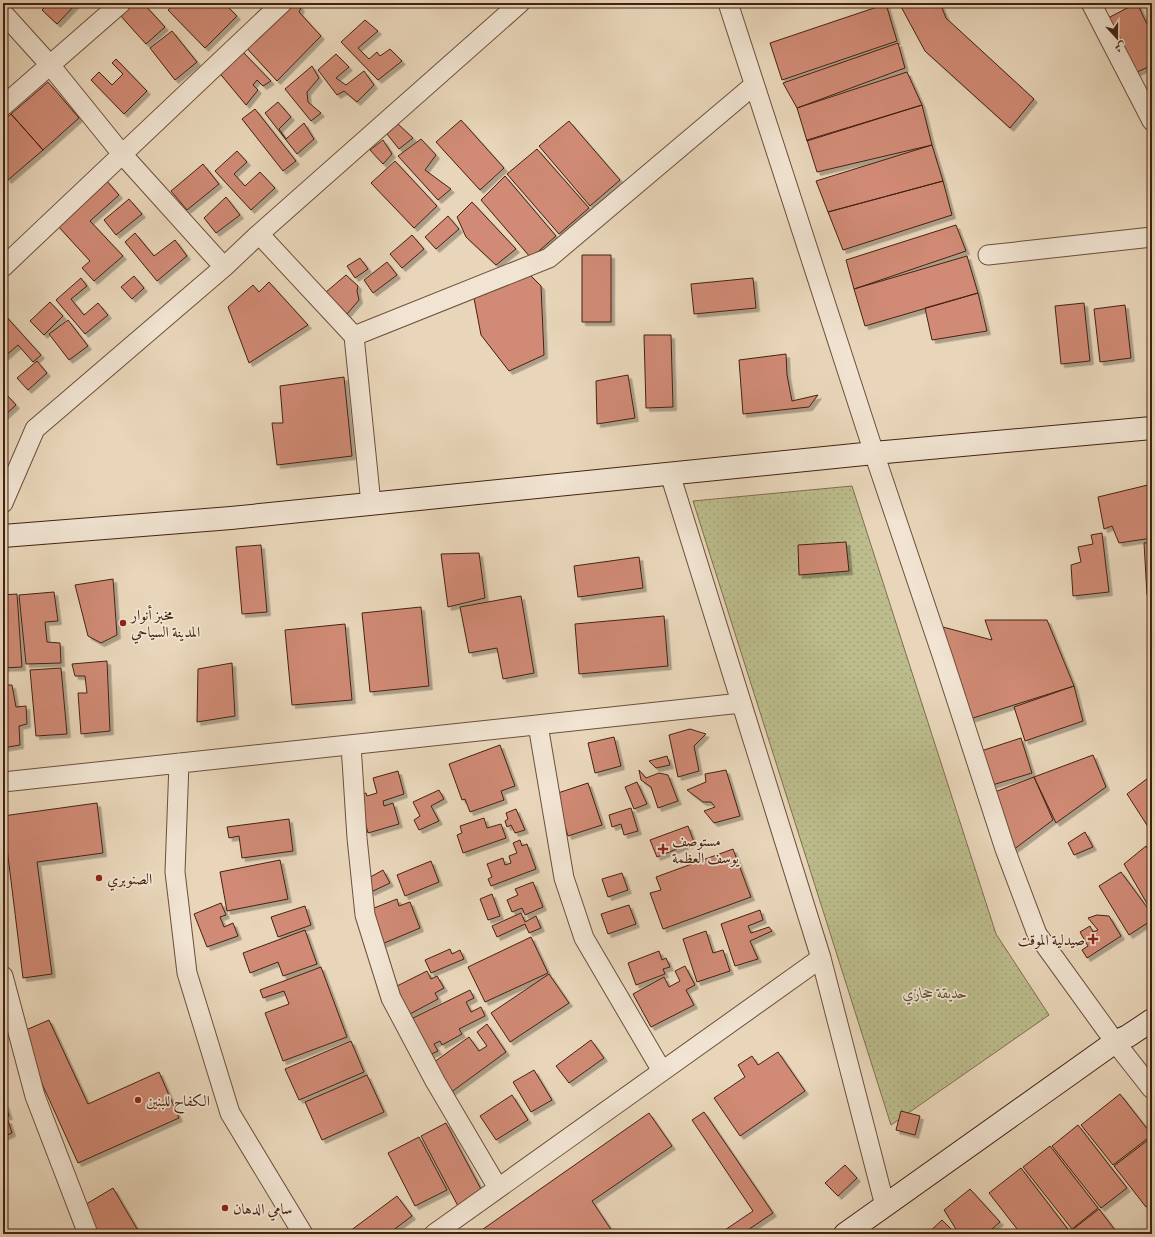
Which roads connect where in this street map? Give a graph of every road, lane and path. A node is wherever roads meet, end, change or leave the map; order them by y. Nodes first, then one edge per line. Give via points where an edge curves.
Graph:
1 (121, 3) edge
2 (282, 3) edge
3 (520, 3) edge
4 (728, 3) edge
5 (1091, 3) edge
6 (3, 13) edge
7 (50, 65) junction
8 (754, 85) junction
9 (3, 106) edge
10 (1152, 121) edge
11 (122, 154) junction
12 (259, 234) junction
13 (1152, 237) edge
14 (988, 255) dead end
15 (3, 267) edge
16 (224, 267) junction
17 (354, 336) junction
18 (1152, 428) edge
19 (874, 453) junction
20 (670, 474) junction
21 (3, 503) edge
22 (371, 504) junction
23 (3, 536) edge
24 (741, 703) junction
25 (538, 725) junction
26 (351, 745) junction
27 (179, 764) junction
28 (3, 782) edge
29 (821, 958) junction
30 (3, 976) edge
31 (1152, 1020) edge
32 (1115, 1042) junction
33 (662, 1070) junction
34 (1152, 1089) edge
35 (498, 1188) junction
36 (885, 1206) junction
37 (88, 1234) edge
38 (304, 1234) edge
39 (434, 1234) edge
40 (845, 1234) edge

1 - 7 street
2 - 11 street
3 - 12 street
4 - 8 street
5 - 10 street
6 - 7 street
7 - 9 street
7 - 11 street
8 - 17 street via 549,258
8 - 19 street
11 - 15 street
11 - 16 street
12 - 16 street
12 - 17 street
13 - 14 street
16 - 21 street via 35,429
17 - 22 street
18 - 19 main road
19 - 20 main road
19 - 32 street via 1005,850 1037,934
20 - 22 main road
20 - 24 street
22 - 23 main road via 224,519
24 - 25 street
24 - 29 street
25 - 26 street
25 - 33 street via 564,878 584,938
26 - 27 street
26 - 35 street via 365,915 392,998 435,1081
27 - 28 street
27 - 38 street via 175,872 186,974 230,1113
29 - 33 street
29 - 36 street
30 - 37 street via 35,1096
31 - 32 main road
32 - 34 street
32 - 36 main road
33 - 35 street
35 - 39 street
36 - 40 main road

